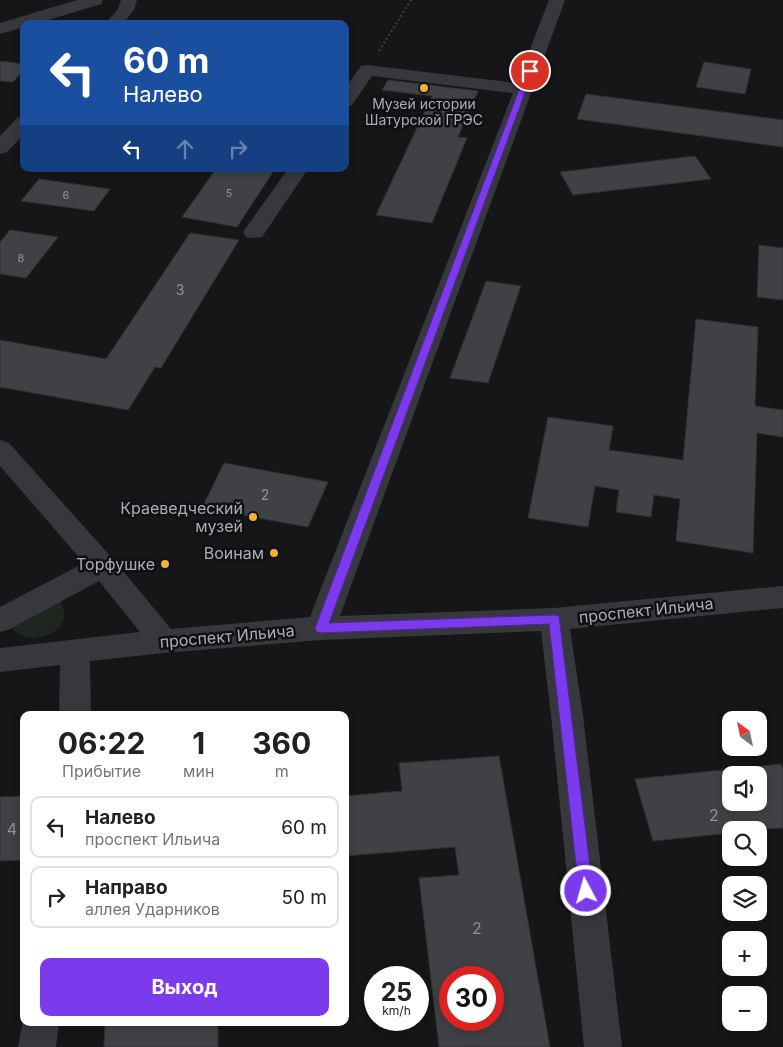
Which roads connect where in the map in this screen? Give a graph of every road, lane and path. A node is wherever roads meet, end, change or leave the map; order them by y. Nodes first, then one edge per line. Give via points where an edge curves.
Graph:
1 (95, 0) edge
2 (129, 0) edge
3 (411, 0) edge
4 (557, 0) edge
5 (29, 20) edge
6 (117, 20) edge
7 (20, 23) edge
8 (0, 29) edge
9 (367, 70) junction
10 (523, 89) junction
11 (349, 95) edge
12 (20, 126) edge
13 (0, 148) edge
14 (296, 172) edge
15 (254, 232) dead end
16 (0, 450) edge
17 (103, 566) junction
18 (783, 597) edge
19 (554, 619) junction
20 (0, 621) edge
21 (321, 628) junction
22 (164, 641) junction
23 (75, 652) junction
24 (0, 660) edge
25 (75, 711) edge
26 (40, 1026) edge
27 (37, 1047) edge
28 (603, 1047) edge

1 - 5 street
2 - 6 street via 126,10
3 - 9 path
4 - 10 street
7 - 8 street
9 - 10 street
9 - 11 street
10 - 21 street
12 - 13 street
14 - 15 street
16 - 17 street
17 - 20 street
17 - 22 street
18 - 19 street, проспект Ильича
19 - 21 street, проспект Ильича
19 - 28 street
21 - 22 street, проспект Ильича
22 - 23 street, проспект Ильича
23 - 24 street, проспект Ильича
23 - 25 street
26 - 27 street

